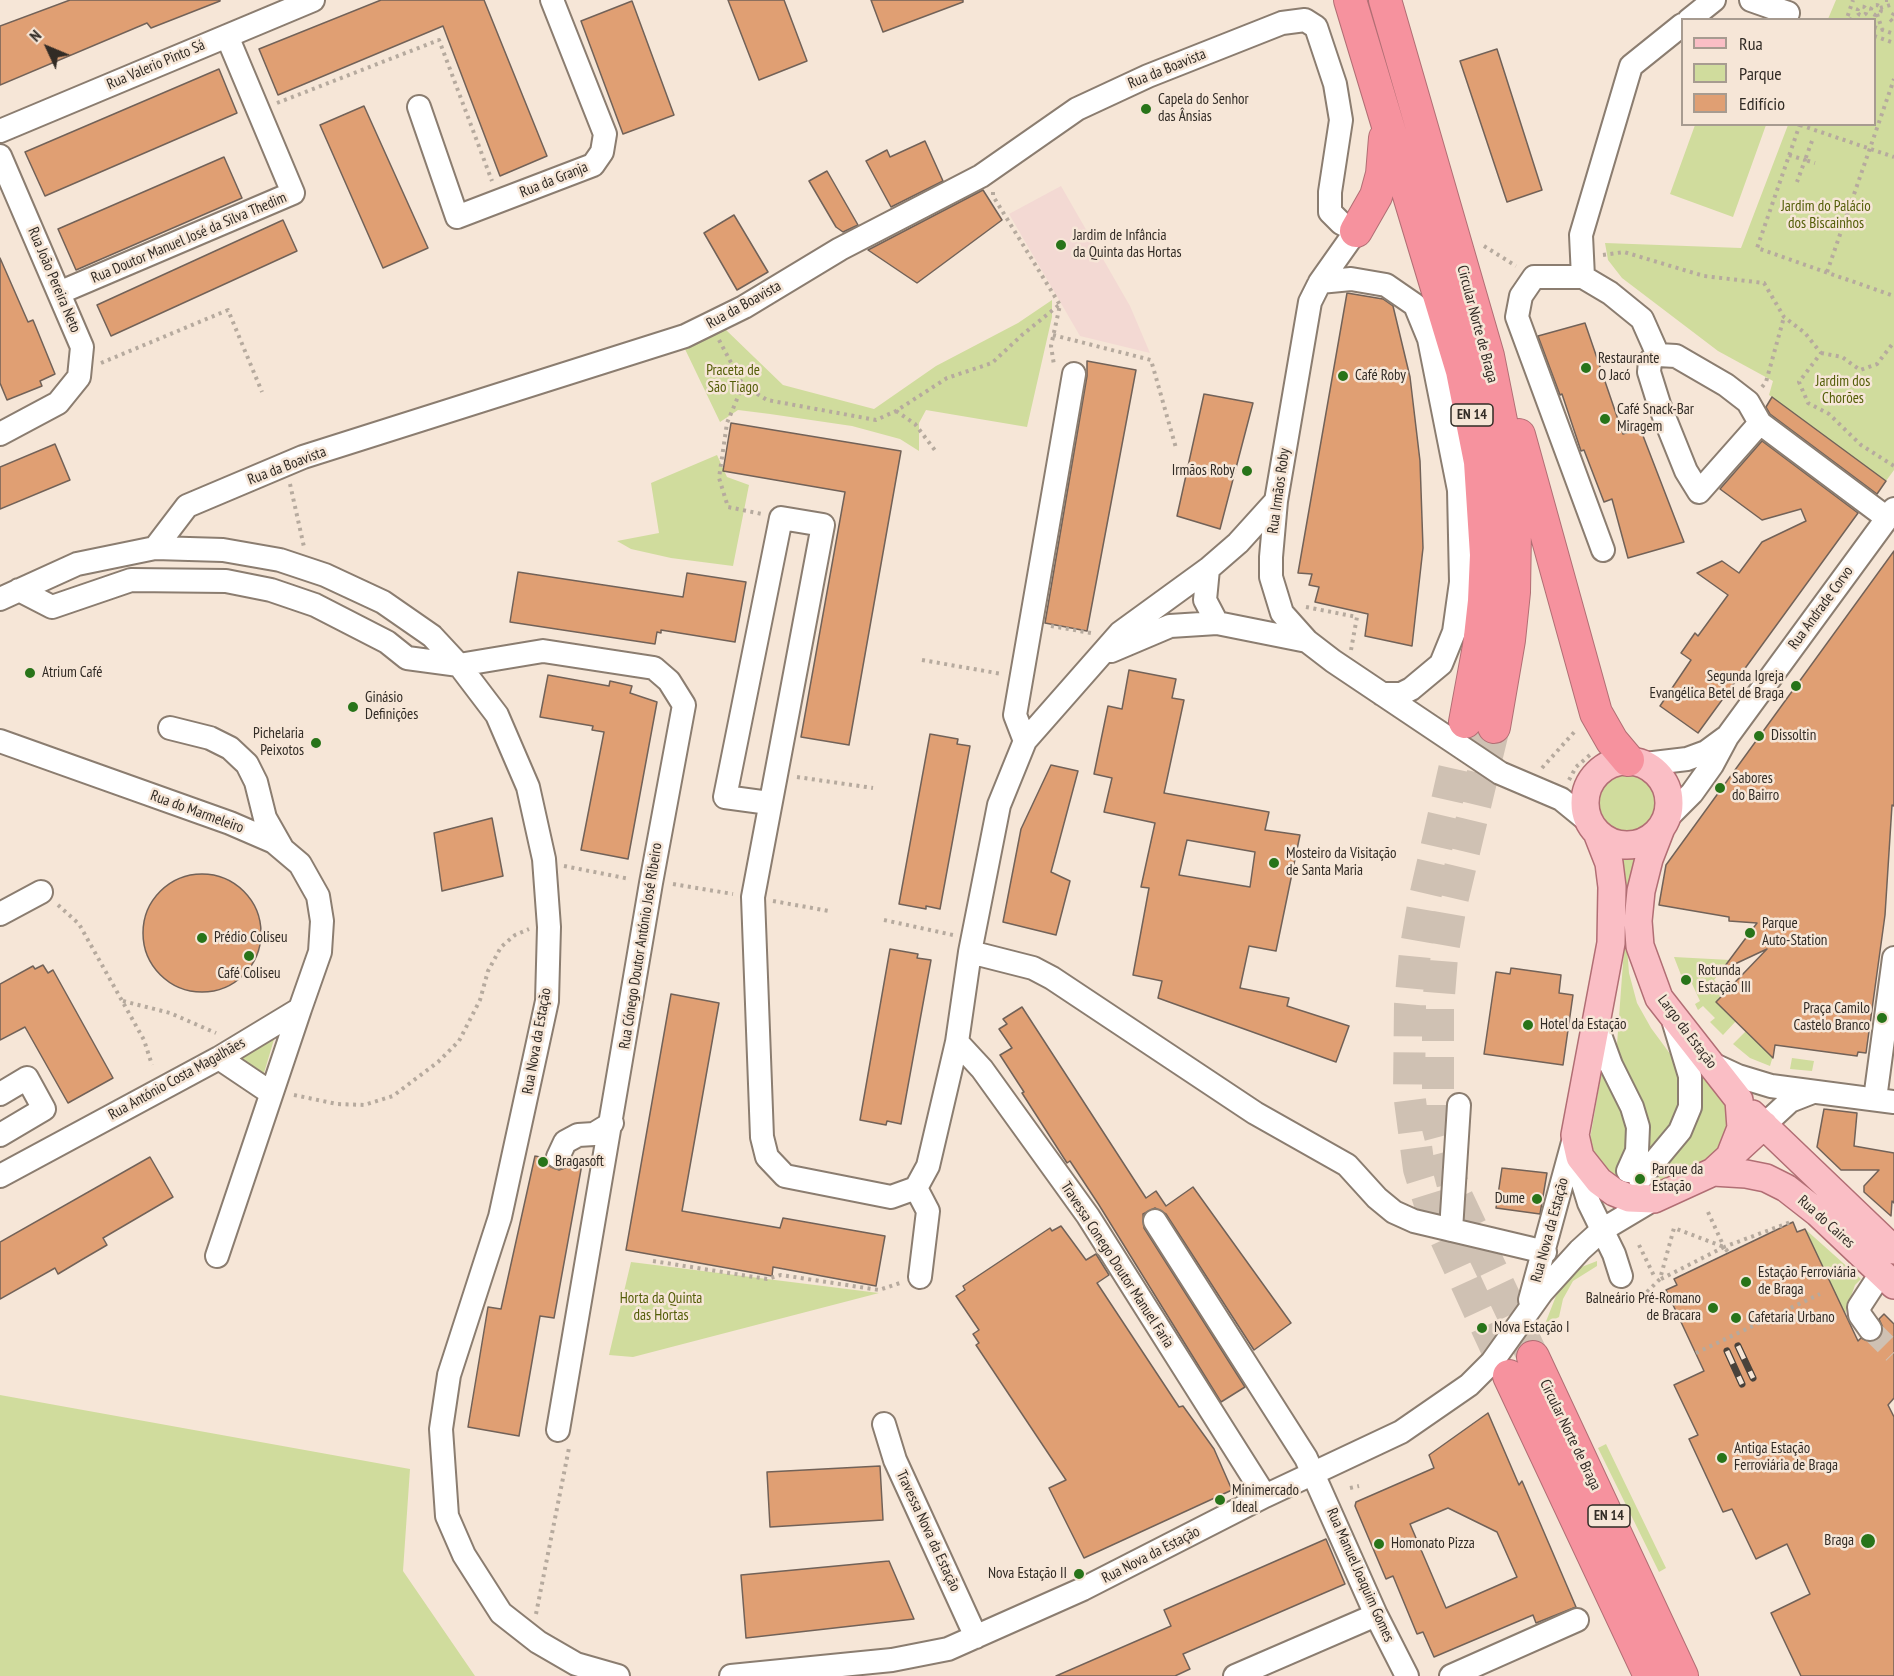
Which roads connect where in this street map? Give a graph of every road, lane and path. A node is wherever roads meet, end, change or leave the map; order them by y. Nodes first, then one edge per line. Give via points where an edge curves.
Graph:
1 (313, 0) edge
2 (552, 0) edge
3 (1350, 0) edge
4 (1385, 0) edge
5 (1714, 0) edge
6 (1751, 0) edge
7 (1853, 0) edge
8 (1885, 0) edge
9 (1890, 0) edge
10 (1874, 2) edge
11 (1894, 4) edge
12 (1851, 7) junction
13 (1858, 9) junction
14 (1880, 9) junction
15 (1869, 12) junction
16 (1788, 13) dead end
17 (1894, 13) edge
18 (1877, 14) junction
19 (1692, 18) edge
20 (1847, 18) edge
21 (1860, 18) edge
22 (1890, 19) junction
23 (1879, 21) junction
24 (1894, 23) edge
25 (1681, 27) edge
26 (1876, 27) edge
27 (1881, 29) junction
28 (1894, 34) edge
29 (227, 36) junction
30 (1876, 36) edge
31 (1894, 43) edge
32 (1894, 79) edge
33 (419, 107) dead end
34 (1384, 119) junction
35 (1800, 126) edge
36 (1803, 126) edge
37 (0, 130) edge
38 (1812, 141) dead end
39 (1869, 149) junction
40 (1789, 155) junction
41 (0, 156) edge
42 (1894, 157) edge
43 (1805, 160) junction
44 (1815, 163) dead end
45 (1797, 182) dead end
46 (1000, 189) dead end
47 (1356, 231) junction
48 (1583, 267) junction
49 (1827, 272) junction
50 (1320, 282) junction
51 (1894, 287) edge
52 (61, 292) junction
53 (1893, 295) edge
54 (1060, 304) junction
55 (1784, 317) junction
56 (1053, 335) junction
57 (1894, 342) edge
58 (722, 346) dead end
59 (1821, 353) junction
60 (1658, 355) junction
61 (1488, 356) junction
62 (91, 368) dead end
63 (1065, 373) joint
64 (743, 385) junction
65 (262, 392) dead end
66 (1748, 402) junction
67 (896, 411) junction
68 (1760, 423) junction
69 (0, 434) edge
70 (1176, 448) dead end
71 (937, 453) dead end
72 (1894, 466) edge
73 (290, 483) dead end
74 (1276, 501) junction
75 (1891, 514) edge
76 (781, 518) junction
77 (155, 548) junction
78 (1602, 550) dead end
79 (305, 552) dead end
80 (1208, 569) junction
81 (10, 595) edge
82 (1304, 606) dead end
83 (1217, 623) junction
84 (1042, 624) dead end
85 (1306, 641) junction
86 (1099, 645) junction
87 (922, 660) dead end
88 (1349, 662) dead end
89 (1004, 663) dead end
90 (459, 665) junction
91 (1382, 694) junction
92 (1580, 725) dead end
93 (170, 728) dead end
94 (1726, 737) junction
95 (0, 741) edge
96 (1024, 741) junction
97 (1594, 752) dead end
98 (1636, 762) junction
99 (1540, 771) dead end
100 (775, 774) junction
101 (873, 788) dead end
102 (1565, 788) dead end
103 (769, 803) junction
104 (1664, 823) junction
105 (1593, 828) junction
106 (283, 849) junction
107 (554, 864) dead end
108 (631, 879) dead end
109 (41, 892) joint
110 (0, 914) edge
111 (884, 920) dead end
112 (530, 928) dead end
113 (964, 944) junction
114 (1894, 958) edge
115 (122, 1001) junction
116 (300, 1009) junction
117 (1672, 1018) junction
118 (1596, 1024) junction
119 (216, 1033) dead end
120 (957, 1042) junction
121 (219, 1058) junction
122 (1710, 1063) junction
123 (152, 1065) dead end
124 (1813, 1092) junction
125 (271, 1093) junction
126 (0, 1094) edge
127 (1739, 1100) junction
128 (1884, 1101) edge
129 (1459, 1105) dead end
130 (612, 1123) junction
131 (1764, 1125) junction
132 (0, 1135) edge
133 (1578, 1146) junction
134 (558, 1157) dead end
135 (1720, 1166) junction
136 (9, 1171) edge
137 (1640, 1183) junction
138 (916, 1188) junction
139 (1708, 1212) dead end
140 (1155, 1221) dead end
141 (1797, 1225) dead end
142 (1451, 1230) junction
143 (1602, 1230) junction
144 (1639, 1245) dead end
145 (1725, 1247) junction
146 (1894, 1250) edge
147 (1545, 1252) junction
148 (1729, 1253) dead end
149 (217, 1256) dead end
150 (653, 1260) dead end
151 (1621, 1276) dead end
152 (920, 1277) joint
153 (1658, 1278) junction
154 (1889, 1280) edge
155 (1647, 1292) dead end
156 (1820, 1294) dead end
157 (1521, 1324) junction
158 (1874, 1324) tunnel mouth
159 (1567, 1325) dead end
160 (1552, 1332) dead end
161 (1696, 1353) dead end
162 (1533, 1357) tunnel mouth
163 (1509, 1376) tunnel mouth
164 (884, 1424) dead end
165 (558, 1430) dead end
166 (570, 1449) dead end
167 (1314, 1473) junction
168 (1359, 1486) dead end
169 (1350, 1488) dead end
170 (1265, 1496) junction
171 (1376, 1615) junction
172 (535, 1620) dead end
173 (1577, 1620) dead end
174 (976, 1637) junction
175 (618, 1676) edge
176 (731, 1676) edge
177 (1235, 1676) edge
178 (1407, 1676) edge
179 (1451, 1676) edge
180 (1650, 1676) edge
181 (1682, 1676) edge

1 - 29 street, Rua Valerio Pinto Sá
2 - 33 street, Rua da Granja via 605,134 602,152 592,165 457,217
3 - 34 highway, Circular Norte de Braga / EN 14
4 - 61 highway, Circular Norte de Braga / EN 14
5 - 19 street
6 - 16 street
7 - 12 path
8 - 9 path
10 - 14 path
10 - 15 path
11 - 14 path
12 - 13 path
12 - 20 path
13 - 15 path via 1864,7
13 - 21 path
14 - 18 path
15 - 18 path
15 - 21 path
17 - 22 path
18 - 23 path
22 - 23 path
22 - 24 path
23 - 27 path
25 - 48 street via 1631,66 1581,235
26 - 27 path
27 - 28 path
29 - 37 street, Rua Valerio Pinto Sá
29 - 52 street, Rua Doutor Manuel José da Silva Thedim via 293,194
30 - 31 path
32 - 39 path
34 - 47 highway via 1382,174 1376,196
34 - 61 highway, Circular Norte de Braga / EN 14 via 1426,243 1462,371 1480,462 1486,544 1479,646 1480,724 1509,640 1515,531 1509,461
35 - 40 path
36 - 39 path
38 - 43 path
39 - 42 path
39 - 49 path
40 - 43 path
40 - 49 path via 1757,248
41 - 52 street, Rua João Pereira Neto
43 - 44 path
43 - 45 path
46 - 54 path via 993,196
47 - 50 street, Rua Irmãos Roby
47 - 77 street, Rua da Boavista via 1330,212 1341,120 1335,84 1311,23 1282,23 1077,109 981,176 840,249 744,307 686,336 303,457 187,506
48 - 55 path via 1624,252 1704,276 1764,284
48 - 60 street via 1642,319
48 - 78 street via 1534,277 1521,296 1517,317
49 - 53 path
50 - 74 street, Rua Irmãos Roby via 1310,302
50 - 91 street via 1351,279 1386,285 1415,305 1429,339 1459,490 1461,582 1454,632 1441,664 1412,689 1401,694
51 - 53 path
52 - 69 street, Rua João Pereira Neto via 82,347 79,377 58,403
54 - 56 path
54 - 67 path via 992,363 947,378
55 - 59 path via 1805,333
55 - 66 path via 1766,382
56 - 63 path via 1051,346
56 - 70 path via 1150,360
57 - 59 path via 1877,364 1860,370 1842,357
58 - 64 path
59 - 72 path via 1799,382 1808,403 1829,414 1861,445
60 - 66 street via 1676,356
60 - 68 street via 1650,361 1649,372 1686,471 1699,492
61 - 98 highway via 1534,481 1596,713 1612,741
62 - 65 path via 228,309
63 - 96 street via 1015,715
64 - 67 path via 767,400 876,420
64 - 76 path via 727,423 719,478 728,507
66 - 68 street
67 - 71 path via 915,424
68 - 75 street
73 - 79 path
74 - 80 street
74 - 85 street, Rua Irmãos Roby via 1271,577 1282,613
75 - 94 street, Rua Andrade Corvo
76 - 100 street via 823,525
76 - 103 street via 725,797
77 - 81 street, Rua Nova da Estação via 77,564
77 - 90 street, Rua Nova da Estação via 223,550 280,560 325,575 383,602 432,636
80 - 83 street via 1205,600
80 - 86 street
81 - 90 street, Rua Cónego Doutor António José Ribeiro via 51,608 131,580 226,581 272,590 315,605 387,642 407,658
82 - 88 path via 1357,617
83 - 85 street
83 - 86 street via 1170,626
84 - 86 path
85 - 91 street, Rua Irmãos Roby
86 - 96 street
87 - 89 path via 1002,674
90 - 130 street, Rua Cónego Doutor António José Ribeiro via 543,651 627,662 654,668 669,681 684,705
90 - 175 street, Rua Nova da Estação via 497,716 528,787 544,859 549,927 548,1001 500,1217 448,1375 441,1428 447,1516 464,1555 501,1613 538,1642 576,1664
91 - 105 street, Rua Irmãos Roby via 1500,773 1561,799
92 - 99 path
93 - 106 street via 210,738 230,748 247,764 265,818
94 - 98 street, Rua Andrade Corvo via 1706,752 1687,759
94 - 104 street, Rua Andrade Corvo via 1692,793
95 - 106 street, Rua do Marmeleiro via 230,823
96 - 113 street via 999,805
97 - 102 path via 1576,767
98 - 104 main road via 1656,771 1666,787 1669,806
98 - 105 main road via 1611,763 1596,773 1587,787 1584,804
100 - 101 path
100 - 103 street
103 - 138 street via 753,897 762,1137 767,1157 785,1176 891,1197
104 - 105 main road via 1651,838 1624,845 1610,842
104 - 117 main road, Largo da Estação via 1649,859 1638,921 1649,976
105 - 118 main road via 1609,863 1613,916
106 - 116 street, Rua do Marmeleiro via 300,864 318,896 322,921 320,952
107 - 108 path
109 - 110 street
109 - 115 path via 78,924
111 - 113 path
112 - 125 path via 501,947 459,1041 393,1096 364,1106
113 - 120 street
113 - 142 street via 1052,978 1255,1113 1347,1165 1394,1212
114 - 128 street
115 - 119 path via 170,1013
115 - 123 path via 144,1040
116 - 121 street, Rua António Costa Magalhães
116 - 125 street
117 - 122 main road, Largo da Estação
117 - 137 street, Rua Nova da Estação via 1689,1069 1690,1107 1680,1131
118 - 133 main road
118 - 137 street via 1638,1127
120 - 138 street via 928,1166
120 - 170 street, Travessa Conego Doutor Manuel Faria via 982,1069 1088,1216
121 - 125 street
121 - 136 street, Rua António Costa Magalhães
122 - 124 street via 1755,1082
122 - 127 main road, Largo da Estação
124 - 128 street
124 - 131 street via 1790,1101
125 - 149 street
126 - 132 street via 27,1078 45,1109
127 - 131 main road, Rua do Caires
127 - 135 main road via 1741,1128 1735,1148
129 - 142 street
130 - 134 street via 594,1134 578,1135 565,1142
130 - 165 street, Rua Cónego Doutor António José Ribeiro
131 - 135 main road
131 - 146 main road, Rua do Caires
132 - 136 street
133 - 137 main road via 1599,1181 1614,1192 1629,1198
133 - 143 street via 1581,1177
133 - 147 street, Rua Nova da Estação
135 - 137 main road
135 - 154 main road, Rua do Caires via 1766,1178 1786,1188
137 - 143 street, Rua Nova da Estação
138 - 152 street via 928,1211
139 - 145 path
140 - 167 street
141 - 145 path via 1795,1221
142 - 147 street
143 - 151 street
143 - 157 street, Rua Nova da Estação via 1566,1263
144 - 153 path
145 - 148 path
145 - 153 path
145 - 153 path via 1674,1228
147 - 157 street, Rua Nova da Estação
150 - 152 path via 767,1279 781,1275 879,1290
153 - 155 path
154 - 158 street via 1863,1298 1859,1307 1860,1316
156 - 161 path
157 - 167 street, Rua Nova da Estação via 1492,1362 1440,1406 1401,1432
159 - 160 path
162 - 181 highway, Circular Norte de Braga / EN 14
163 - 180 highway, Circular Norte de Braga / EN 14
164 - 174 street, Travessa Nova da Estação via 895,1460
166 - 172 path
167 - 170 street, Rua Nova da Estação
167 - 171 street, Rua Manuel Joaquim Gomes
168 - 169 path
170 - 174 street, Rua Nova da Estação via 1083,1589
171 - 177 street
171 - 178 street, Rua Manuel Joaquim Gomes
173 - 179 street
174 - 176 street, Rua Nova da Estação via 948,1649 892,1660

